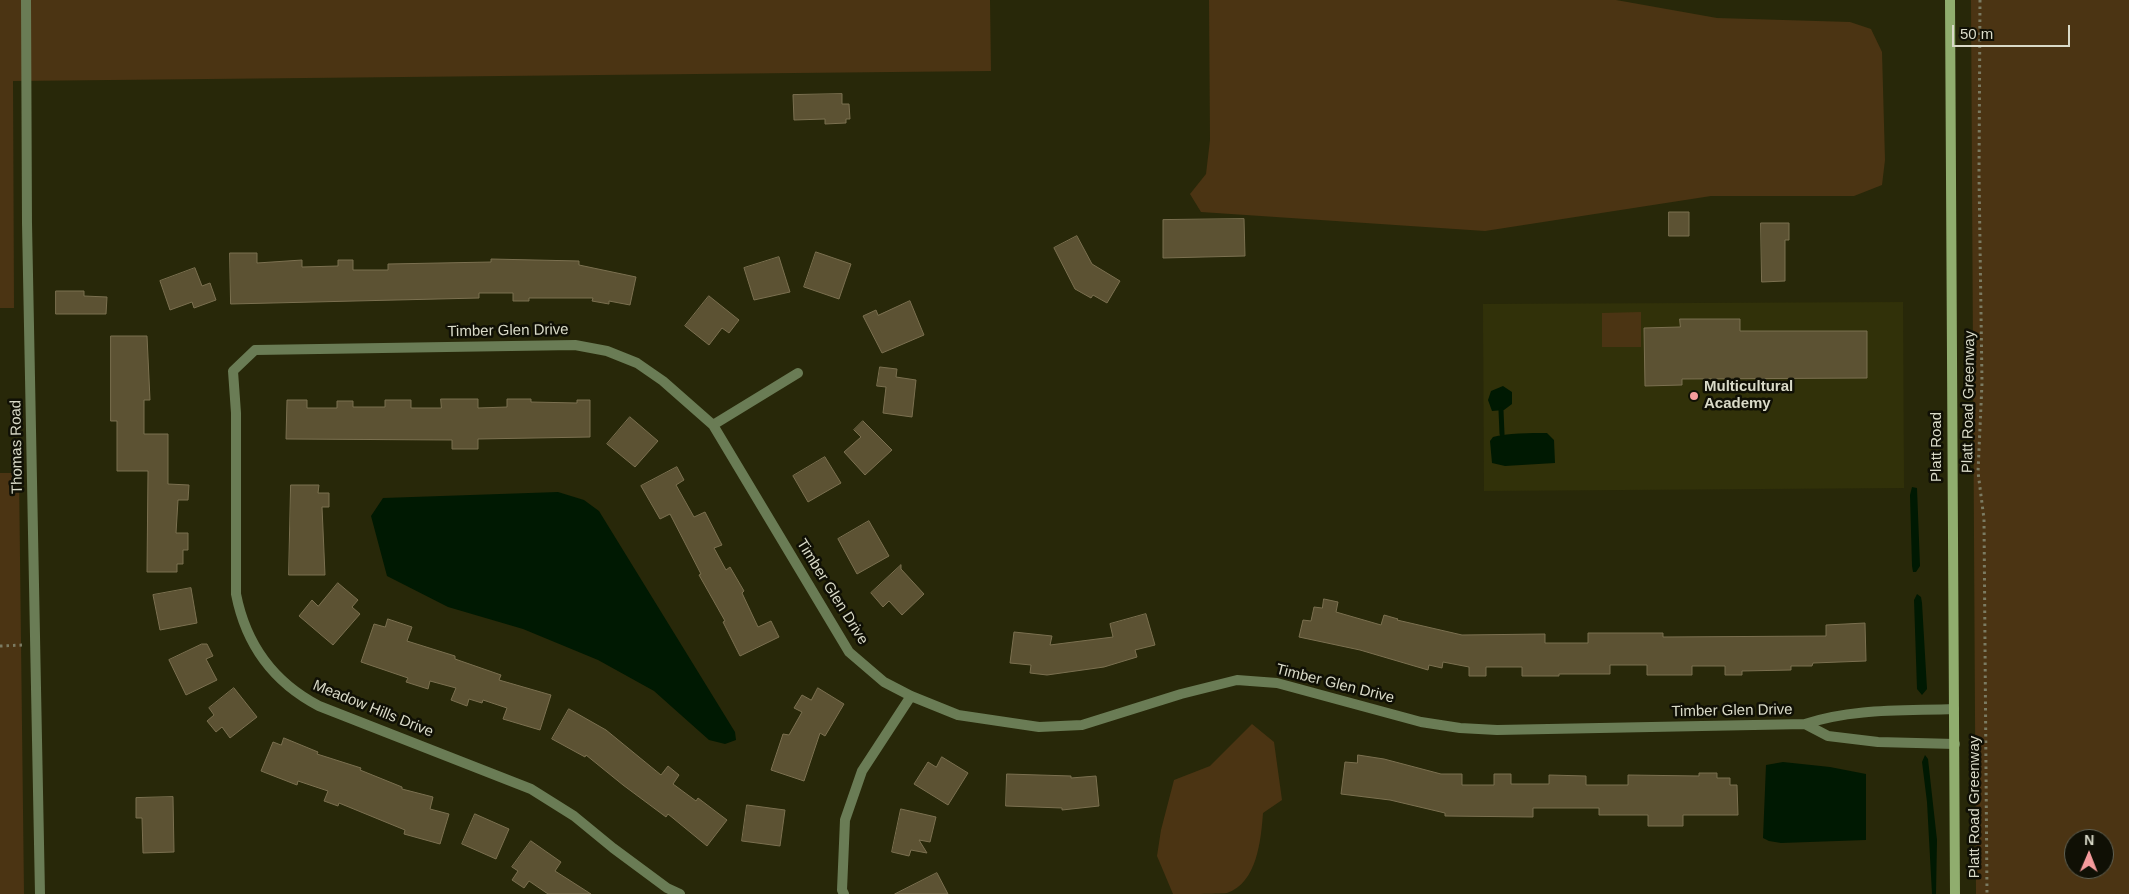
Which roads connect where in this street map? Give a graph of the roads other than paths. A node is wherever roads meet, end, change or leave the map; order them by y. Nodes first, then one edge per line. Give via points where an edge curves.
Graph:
1 (26, 0) edge
2 (1950, 0) edge
3 (255, 350) joint
4 (798, 373) dead end
5 (713, 424) junction
6 (910, 696) junction
7 (1954, 709) junction
8 (1806, 724) junction
9 (1955, 744) junction
10 (840, 893) edge
11 (40, 894) edge
12 (680, 894) edge
13 (1955, 894) edge

1 - 11 street, Thomas Road
2 - 7 main road, Platt Road
3 - 5 street, Timber Glen Drive via 591,347 622,356 650,372
3 - 12 street, Meadow Hills Drive via 233,371 236,594 250,640 268,667 291,690 319,706 531,789 574,816 667,888
4 - 5 street
5 - 6 street, Timber Glen Drive via 849,652 872,673
6 - 8 street, Timber Glen Drive via 958,715 1039,727 1082,725 1237,680 1277,682 1421,722 1460,728
6 - 10 street via 862,770 845,820
7 - 8 street, Timber Glen Drive via 1876,711 1830,716
7 - 9 main road, Platt Road
8 - 9 street, Timber Glen Drive via 1828,736 1878,742
9 - 13 main road, Platt Road

